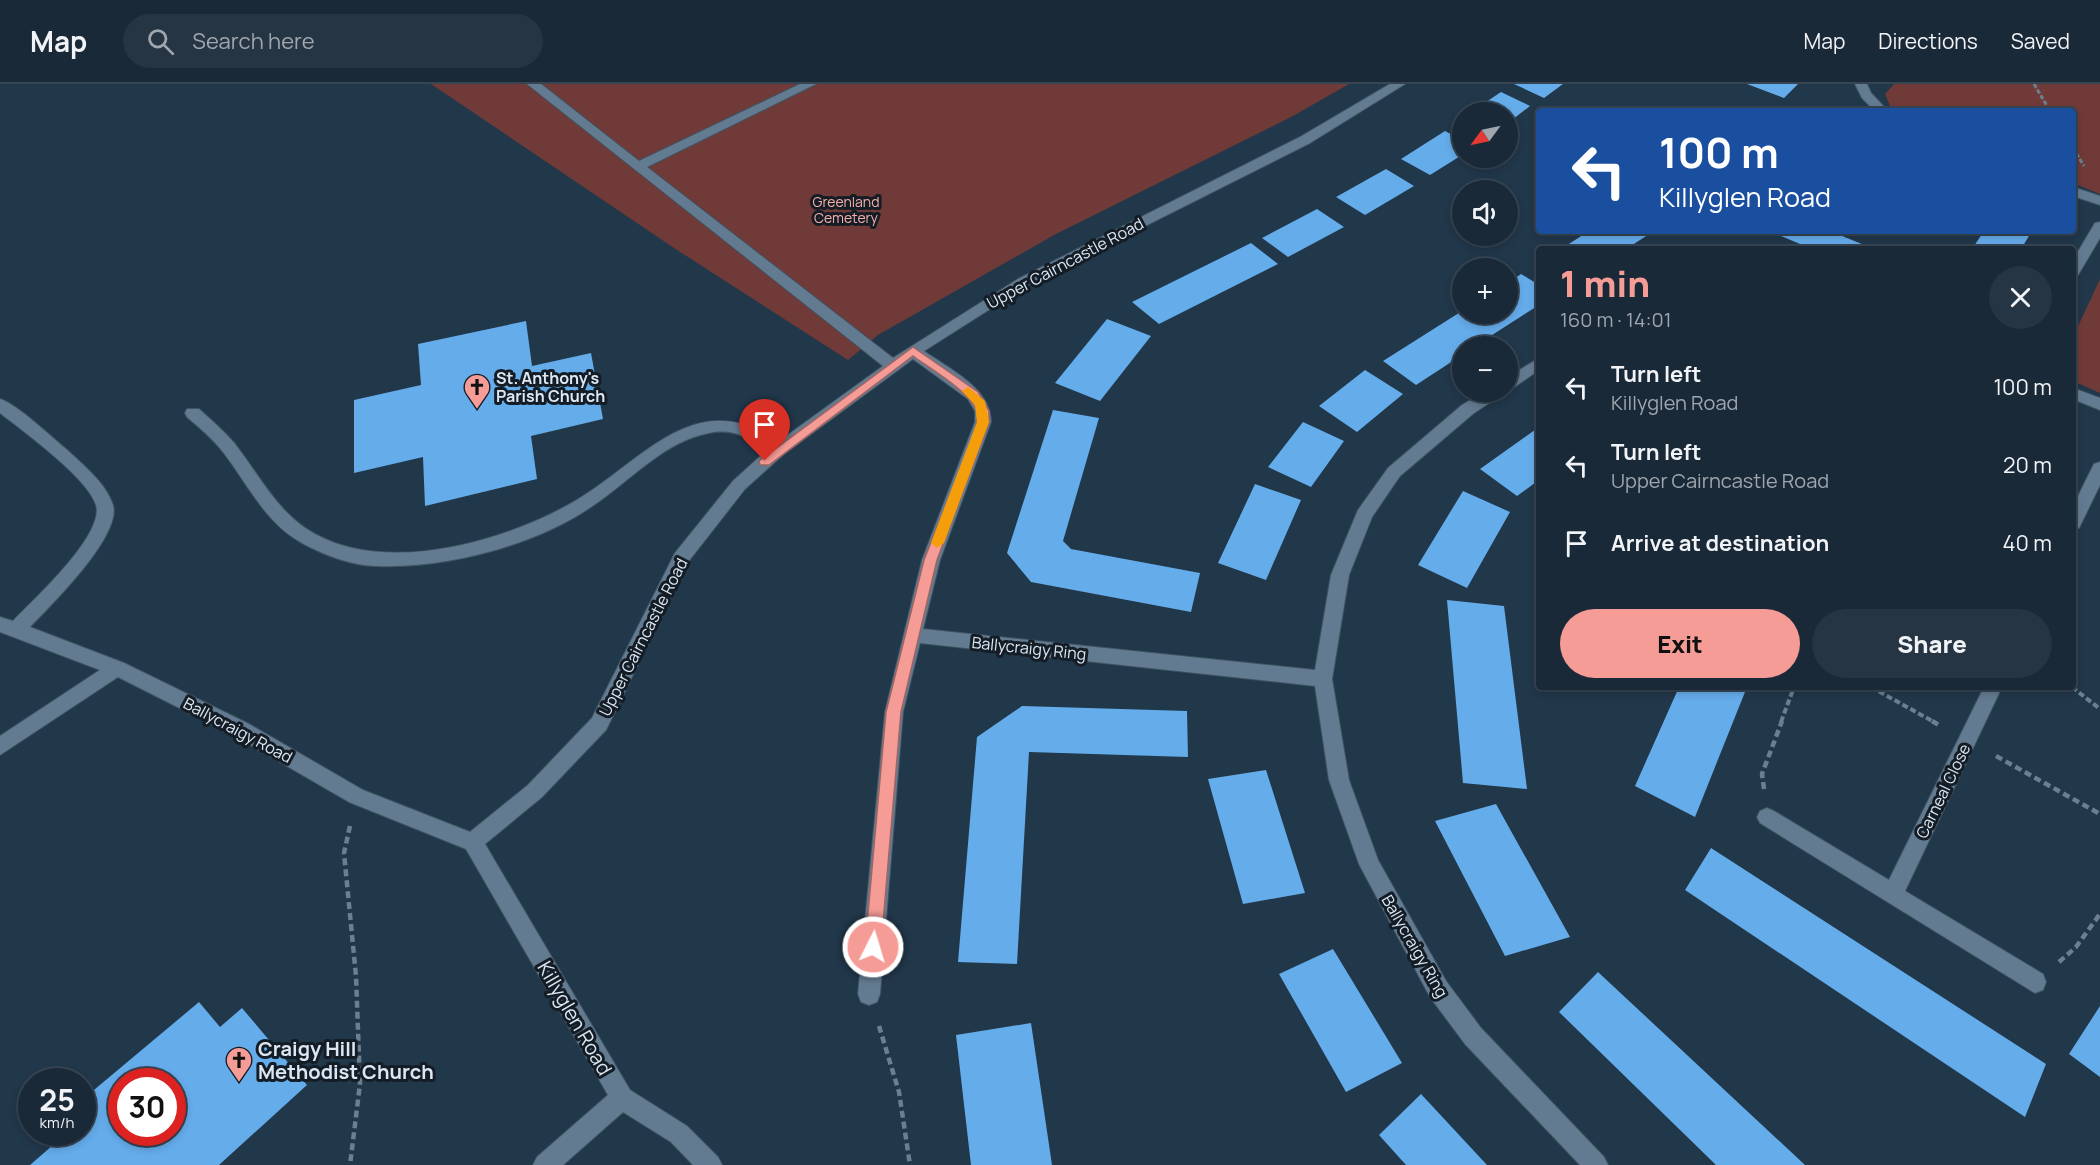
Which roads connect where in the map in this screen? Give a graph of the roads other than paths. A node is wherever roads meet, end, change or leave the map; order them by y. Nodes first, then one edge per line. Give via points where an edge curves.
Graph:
1 (533, 84) edge
2 (810, 84) edge
3 (1399, 84) edge
4 (1861, 84) edge
5 (1879, 108) edge
6 (639, 166) junction
7 (2076, 192) edge
8 (2100, 201) edge
9 (2100, 226) edge
10 (2076, 267) edge
11 (913, 351) junction
12 (892, 365) junction
13 (1536, 365) edge
14 (1518, 377) edge
15 (2076, 394) edge
16 (1479, 402) edge
17 (2100, 404) edge
18 (0, 405) edge
19 (193, 413) dead end
20 (778, 450) junction
21 (2100, 468) edge
22 (2076, 517) edge
23 (8, 627) edge
24 (914, 635) junction
25 (117, 668) junction
26 (1323, 679) junction
27 (1992, 690) edge
28 (0, 747) edge
29 (1767, 817) road end
30 (473, 842) junction
31 (1893, 894) junction
32 (2035, 982) road end
33 (869, 994) road end
34 (622, 1098) junction
35 (545, 1165) edge
36 (710, 1165) edge
37 (1596, 1165) edge

1 - 6 street
2 - 6 street
3 - 11 street, Upper Cairncastle Road via 1305,140 1023,282
4 - 5 street
6 - 12 street
7 - 8 street
9 - 10 street
11 - 12 street, Upper Cairncastle Road
11 - 24 street via 974,395 984,415 931,560
12 - 20 street, Upper Cairncastle Road
13 - 14 street
15 - 17 street
16 - 26 street, Ballycraigy Ring via 1394,472 1364,515 1340,575
18 - 23 street via 58,451 99,494 106,508 98,537 84,556
19 - 20 street via 221,438 291,528 331,549 374,559 445,552 530,531 581,506 664,447 694,431 726,425 759,436
20 - 30 street, Upper Cairncastle Road via 739,485 681,558 599,724 535,791
21 - 22 street
23 - 25 street, Ballycraigy Road
24 - 26 street, Ballycraigy Ring
24 - 33 street via 894,712
25 - 28 street
25 - 30 street, Ballycraigy Road via 242,730 356,795
26 - 37 street, Ballycraigy Ring via 1339,780 1369,864 1438,989 1473,1036
27 - 31 street, Carneal Close
29 - 31 street
30 - 34 street, Killyglen Road
31 - 32 street
34 - 35 street
34 - 36 street, Killyglen Road via 679,1134

